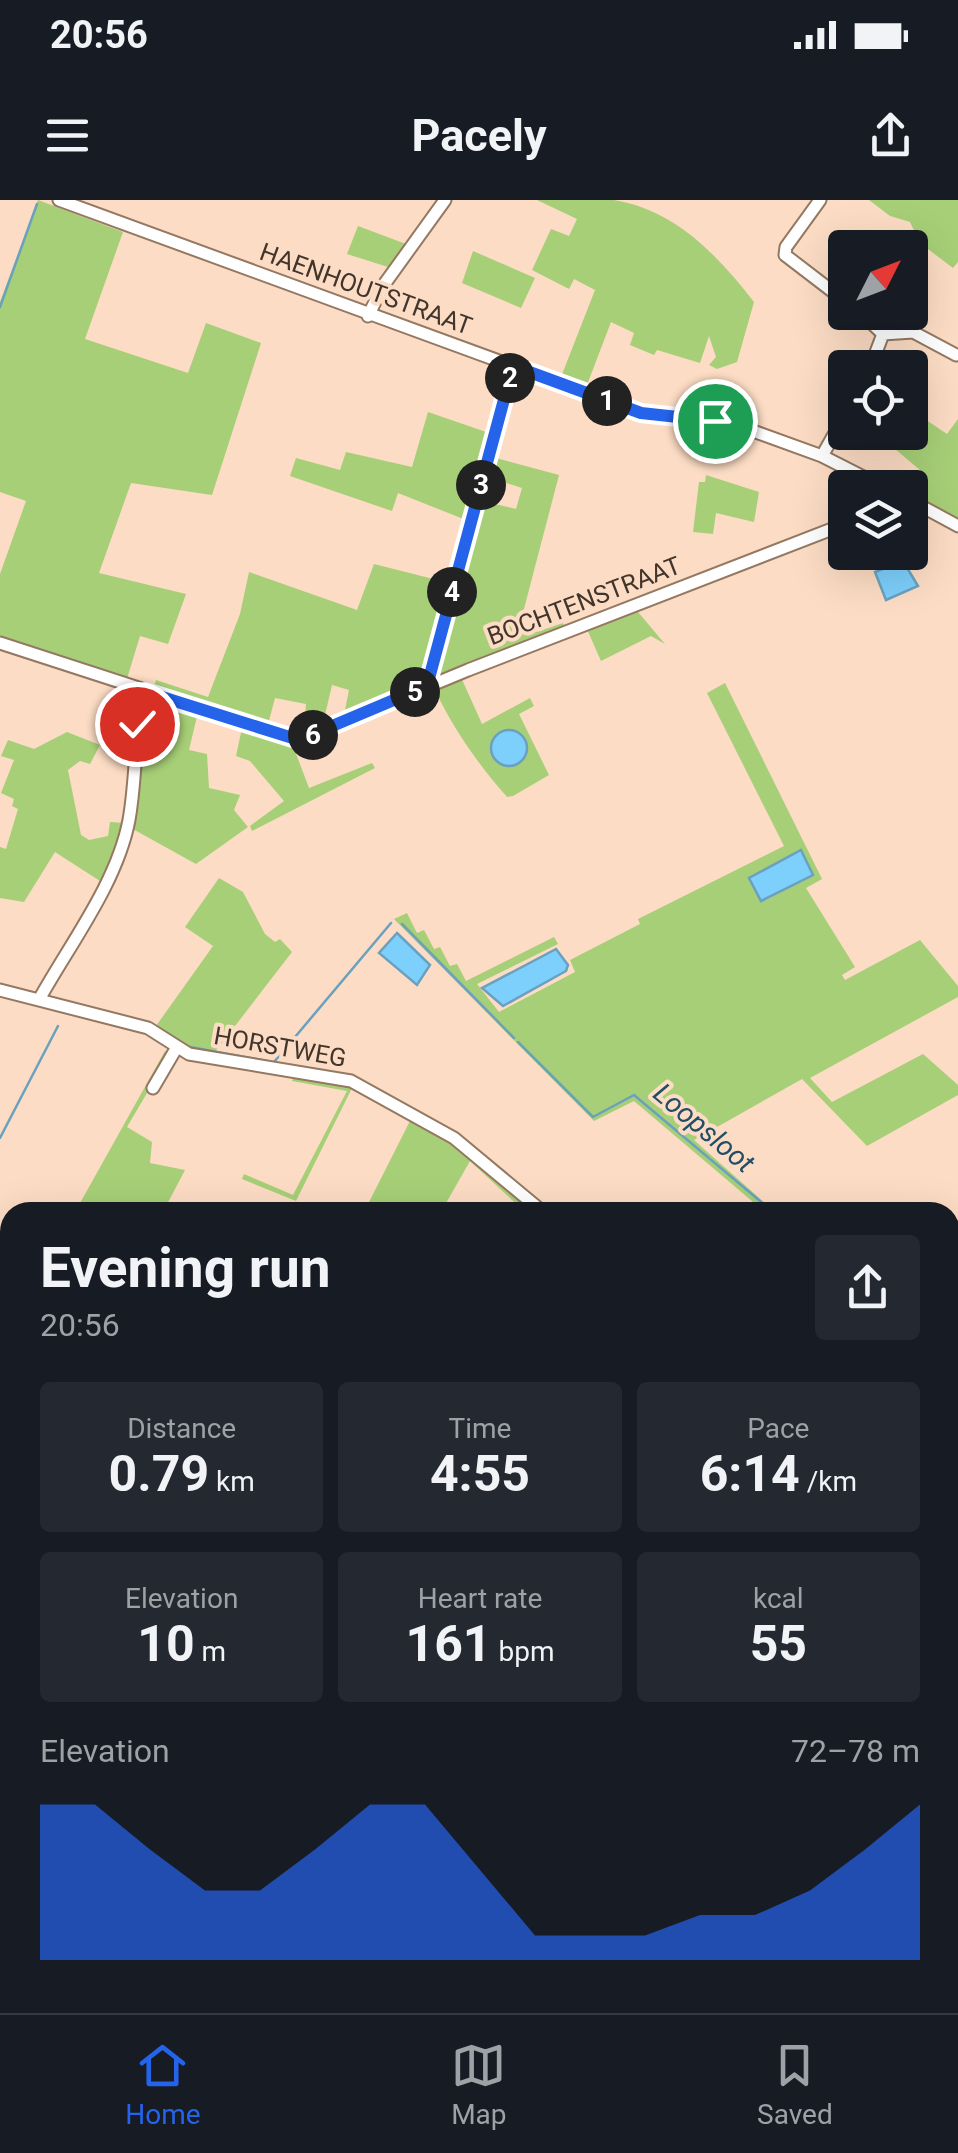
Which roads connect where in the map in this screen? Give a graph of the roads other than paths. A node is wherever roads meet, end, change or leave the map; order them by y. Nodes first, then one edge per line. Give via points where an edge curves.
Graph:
1 (59, 200) edge
2 (445, 200) edge
3 (820, 200) edge
4 (828, 289) edge
5 (368, 316) junction
6 (879, 330) edge
7 (883, 334) junction
8 (877, 350) edge
9 (956, 354) dead end
10 (513, 366) junction
11 (828, 445) edge
12 (822, 456) junction
13 (850, 470) edge
14 (928, 510) edge
15 (958, 526) edge
16 (828, 531) edge
17 (0, 643) edge
18 (427, 686) junction
19 (146, 692) junction
20 (0, 990) edge
21 (40, 998) junction
22 (177, 1048) junction
23 (153, 1088) dead end
24 (531, 1202) edge

1 - 5 street, HAENHOUTSTRAAT
2 - 5 street
3 - 4 street via 785,255
5 - 10 street, HAENHOUTSTRAAT
6 - 7 street
7 - 8 street
7 - 9 street via 913,332
10 - 12 street, HAENHOUTSTRAAT via 641,413 727,423
10 - 18 street
11 - 12 street
12 - 13 street, HAENHOUTSTRAAT
14 - 15 street
16 - 18 street, BOCHTENSTRAAT
17 - 19 street, BOCHTENSTRAAT
18 - 19 street, BOCHTENSTRAAT via 299,740
19 - 21 street via 126,833
20 - 21 street, HORSTWEG
21 - 22 street, HORSTWEG via 148,1028
22 - 23 street
22 - 24 street, HORSTWEG via 350,1081 454,1138

